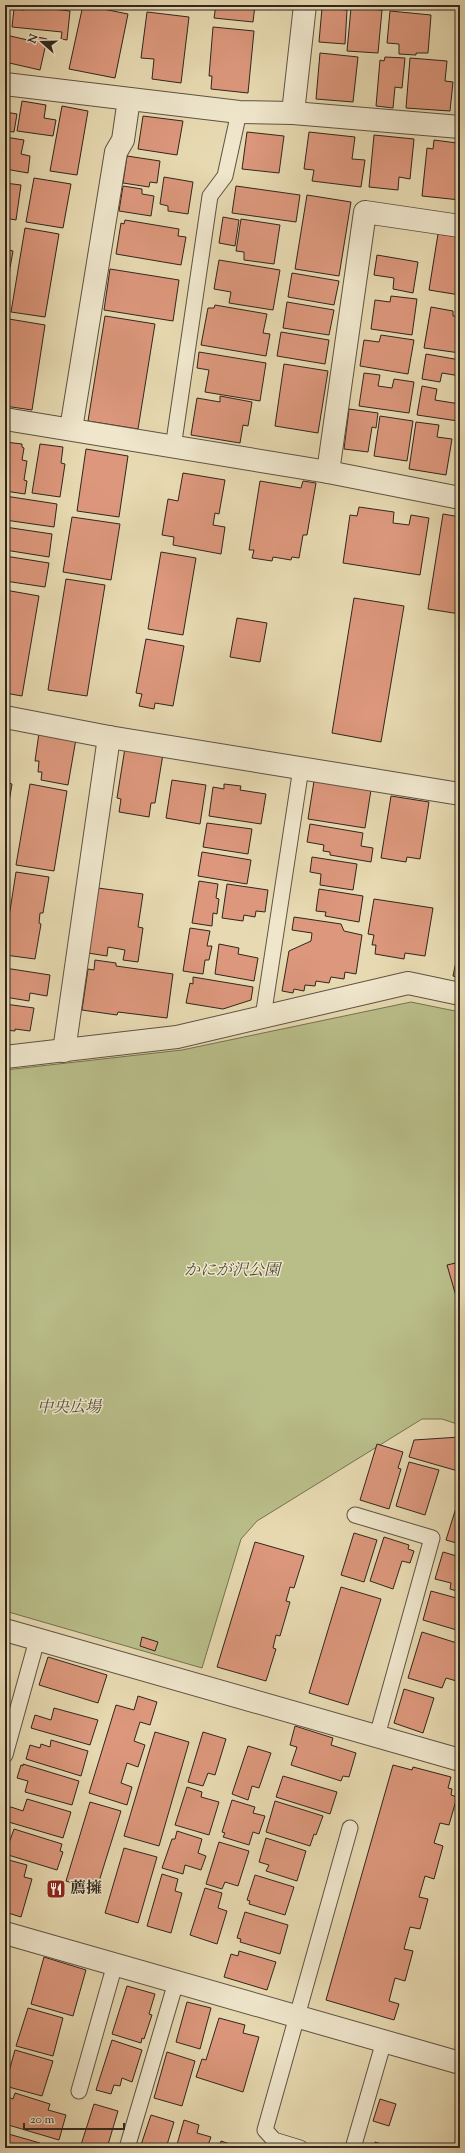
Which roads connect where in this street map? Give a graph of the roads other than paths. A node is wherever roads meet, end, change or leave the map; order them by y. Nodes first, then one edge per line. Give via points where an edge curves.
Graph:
1 (305, 5) edge
2 (5, 84) edge
3 (129, 99) junction
4 (239, 112) junction
5 (293, 113) junction
6 (460, 127) edge
7 (460, 226) edge
8 (5, 419) edge
9 (71, 429) junction
10 (173, 448) junction
11 (328, 472) junction
12 (460, 498) edge
13 (5, 717) edge
14 (109, 737) junction
15 (301, 768) junction
16 (460, 794) edge
17 (460, 994) edge
18 (263, 1017) junction
19 (64, 1051) junction
20 (5, 1057) edge
21 (355, 1515) dead end
22 (5, 1630) edge
23 (37, 1640) junction
24 (377, 1736) junction
25 (5, 1755) edge
26 (460, 1760) edge
27 (350, 1828) dead end
28 (5, 1933) edge
29 (115, 1964) junction
30 (176, 1982) junction
31 (295, 2016) junction
32 (384, 2041) junction
33 (460, 2063) edge
34 (79, 2091) dead end
35 (127, 2148) edge
36 (300, 2148) edge
37 (352, 2148) edge

1 - 5 street
2 - 3 street
3 - 4 street
3 - 9 street via 123,140 116,152
4 - 5 street
4 - 10 lane via 225,176 210,196
5 - 6 street
7 - 11 street via 365,212
8 - 9 street
9 - 10 street
10 - 11 street
11 - 12 street
13 - 14 street
14 - 15 street
14 - 19 street
15 - 16 street
15 - 18 lane
17 - 18 street via 408,983
18 - 19 street via 177,1037
19 - 20 street
21 - 24 lane via 432,1538
22 - 23 street
23 - 24 street
23 - 25 lane
24 - 26 street
27 - 31 lane
28 - 29 street
29 - 30 street
29 - 34 lane
30 - 31 street
30 - 35 lane
31 - 32 street
31 - 36 lane via 265,2130 274,2140
32 - 33 street
32 - 37 lane

